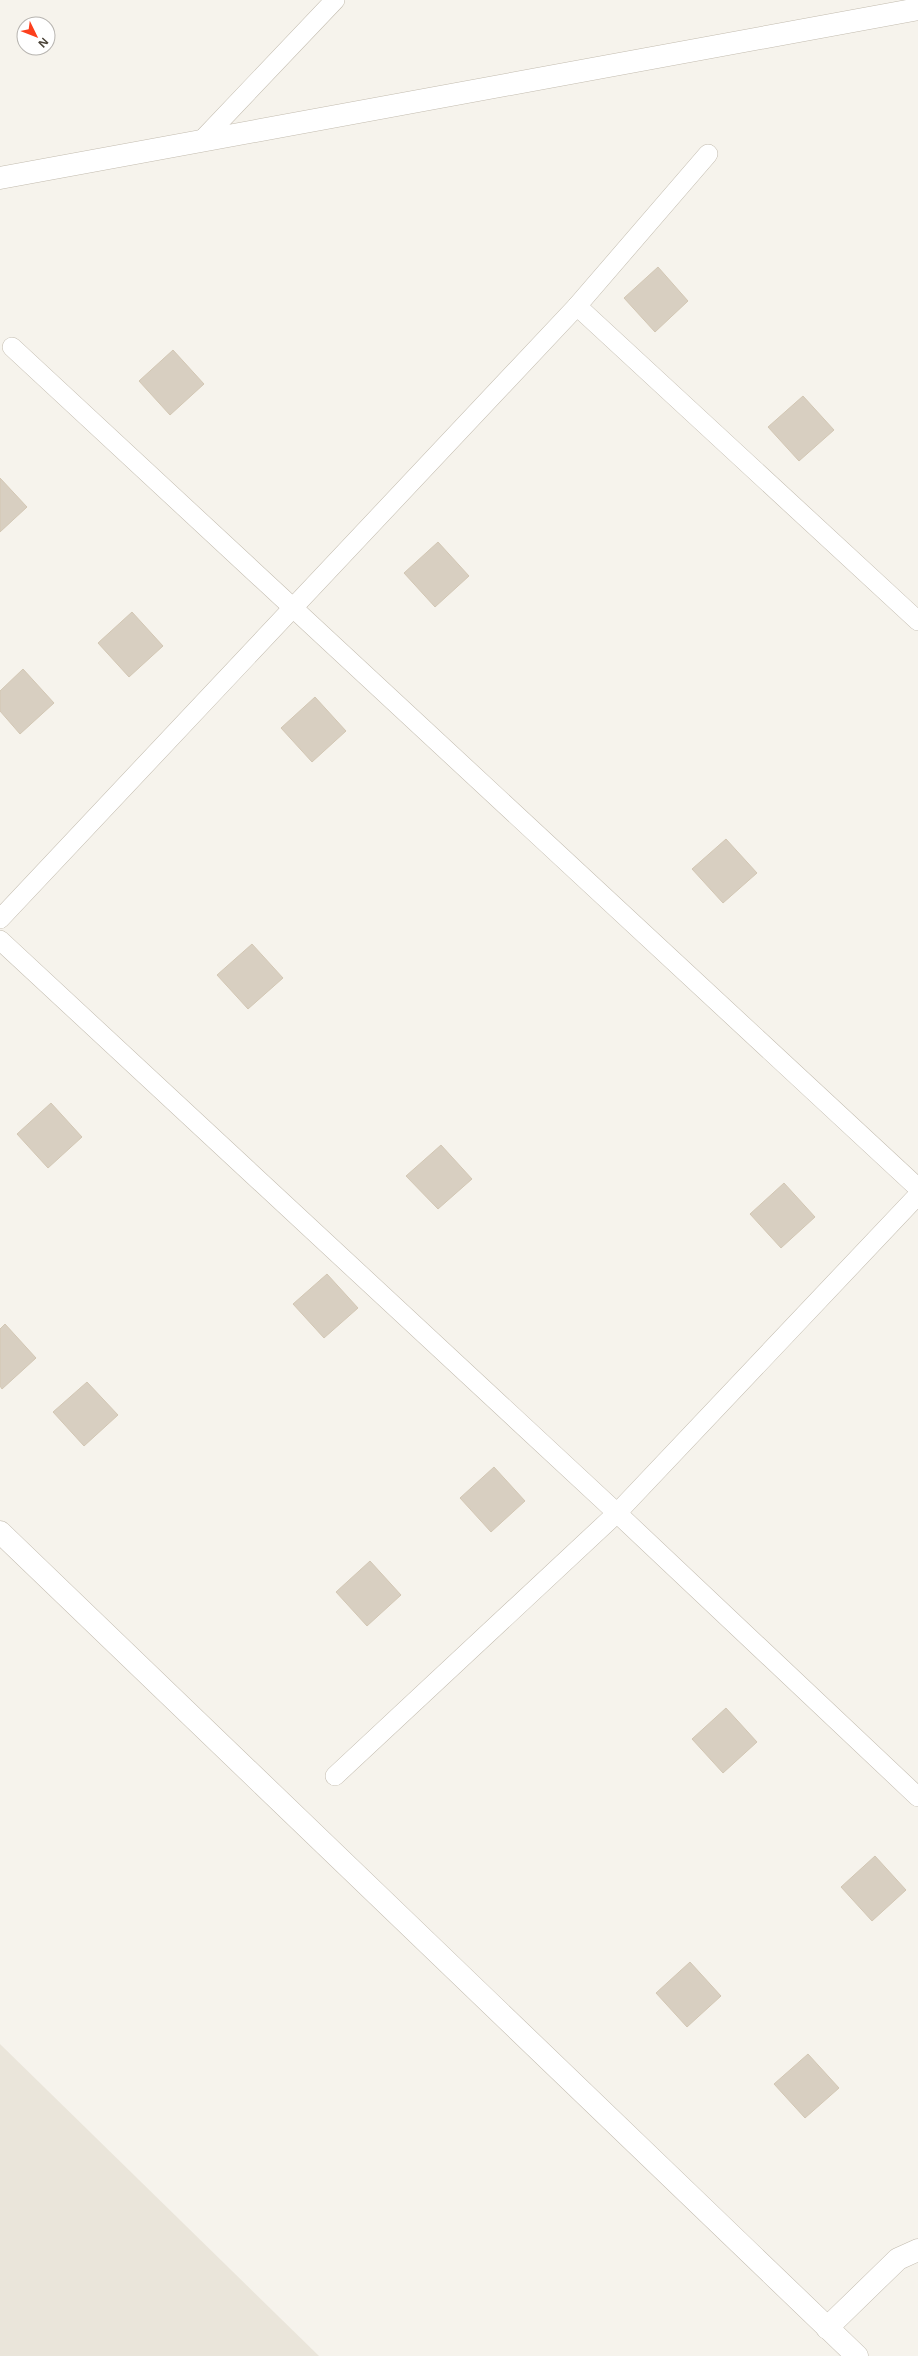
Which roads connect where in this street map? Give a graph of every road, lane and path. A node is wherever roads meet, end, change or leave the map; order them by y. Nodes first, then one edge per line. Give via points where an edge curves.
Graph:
1 (335, 0) edge
2 (918, 9) edge
3 (202, 140) junction
4 (708, 154) dead end
5 (0, 178) edge
6 (577, 306) junction
7 (12, 347) dead end
8 (292, 608) junction
9 (918, 621) edge
10 (0, 919) edge
11 (0, 940) edge
12 (918, 1188) edge
13 (918, 1195) edge
14 (617, 1513) junction
15 (0, 1532) edge
16 (335, 1776) dead end
17 (918, 1797) edge
18 (918, 2250) edge
19 (827, 2328) junction
20 (856, 2356) edge

1 - 3 lane
2 - 3 street
3 - 5 street
4 - 6 lane
6 - 8 lane
6 - 9 lane
7 - 8 lane
8 - 10 lane
8 - 12 lane
11 - 14 lane
13 - 14 lane
14 - 16 lane
14 - 17 lane
15 - 19 street
18 - 19 street via 898,2258
19 - 20 street

